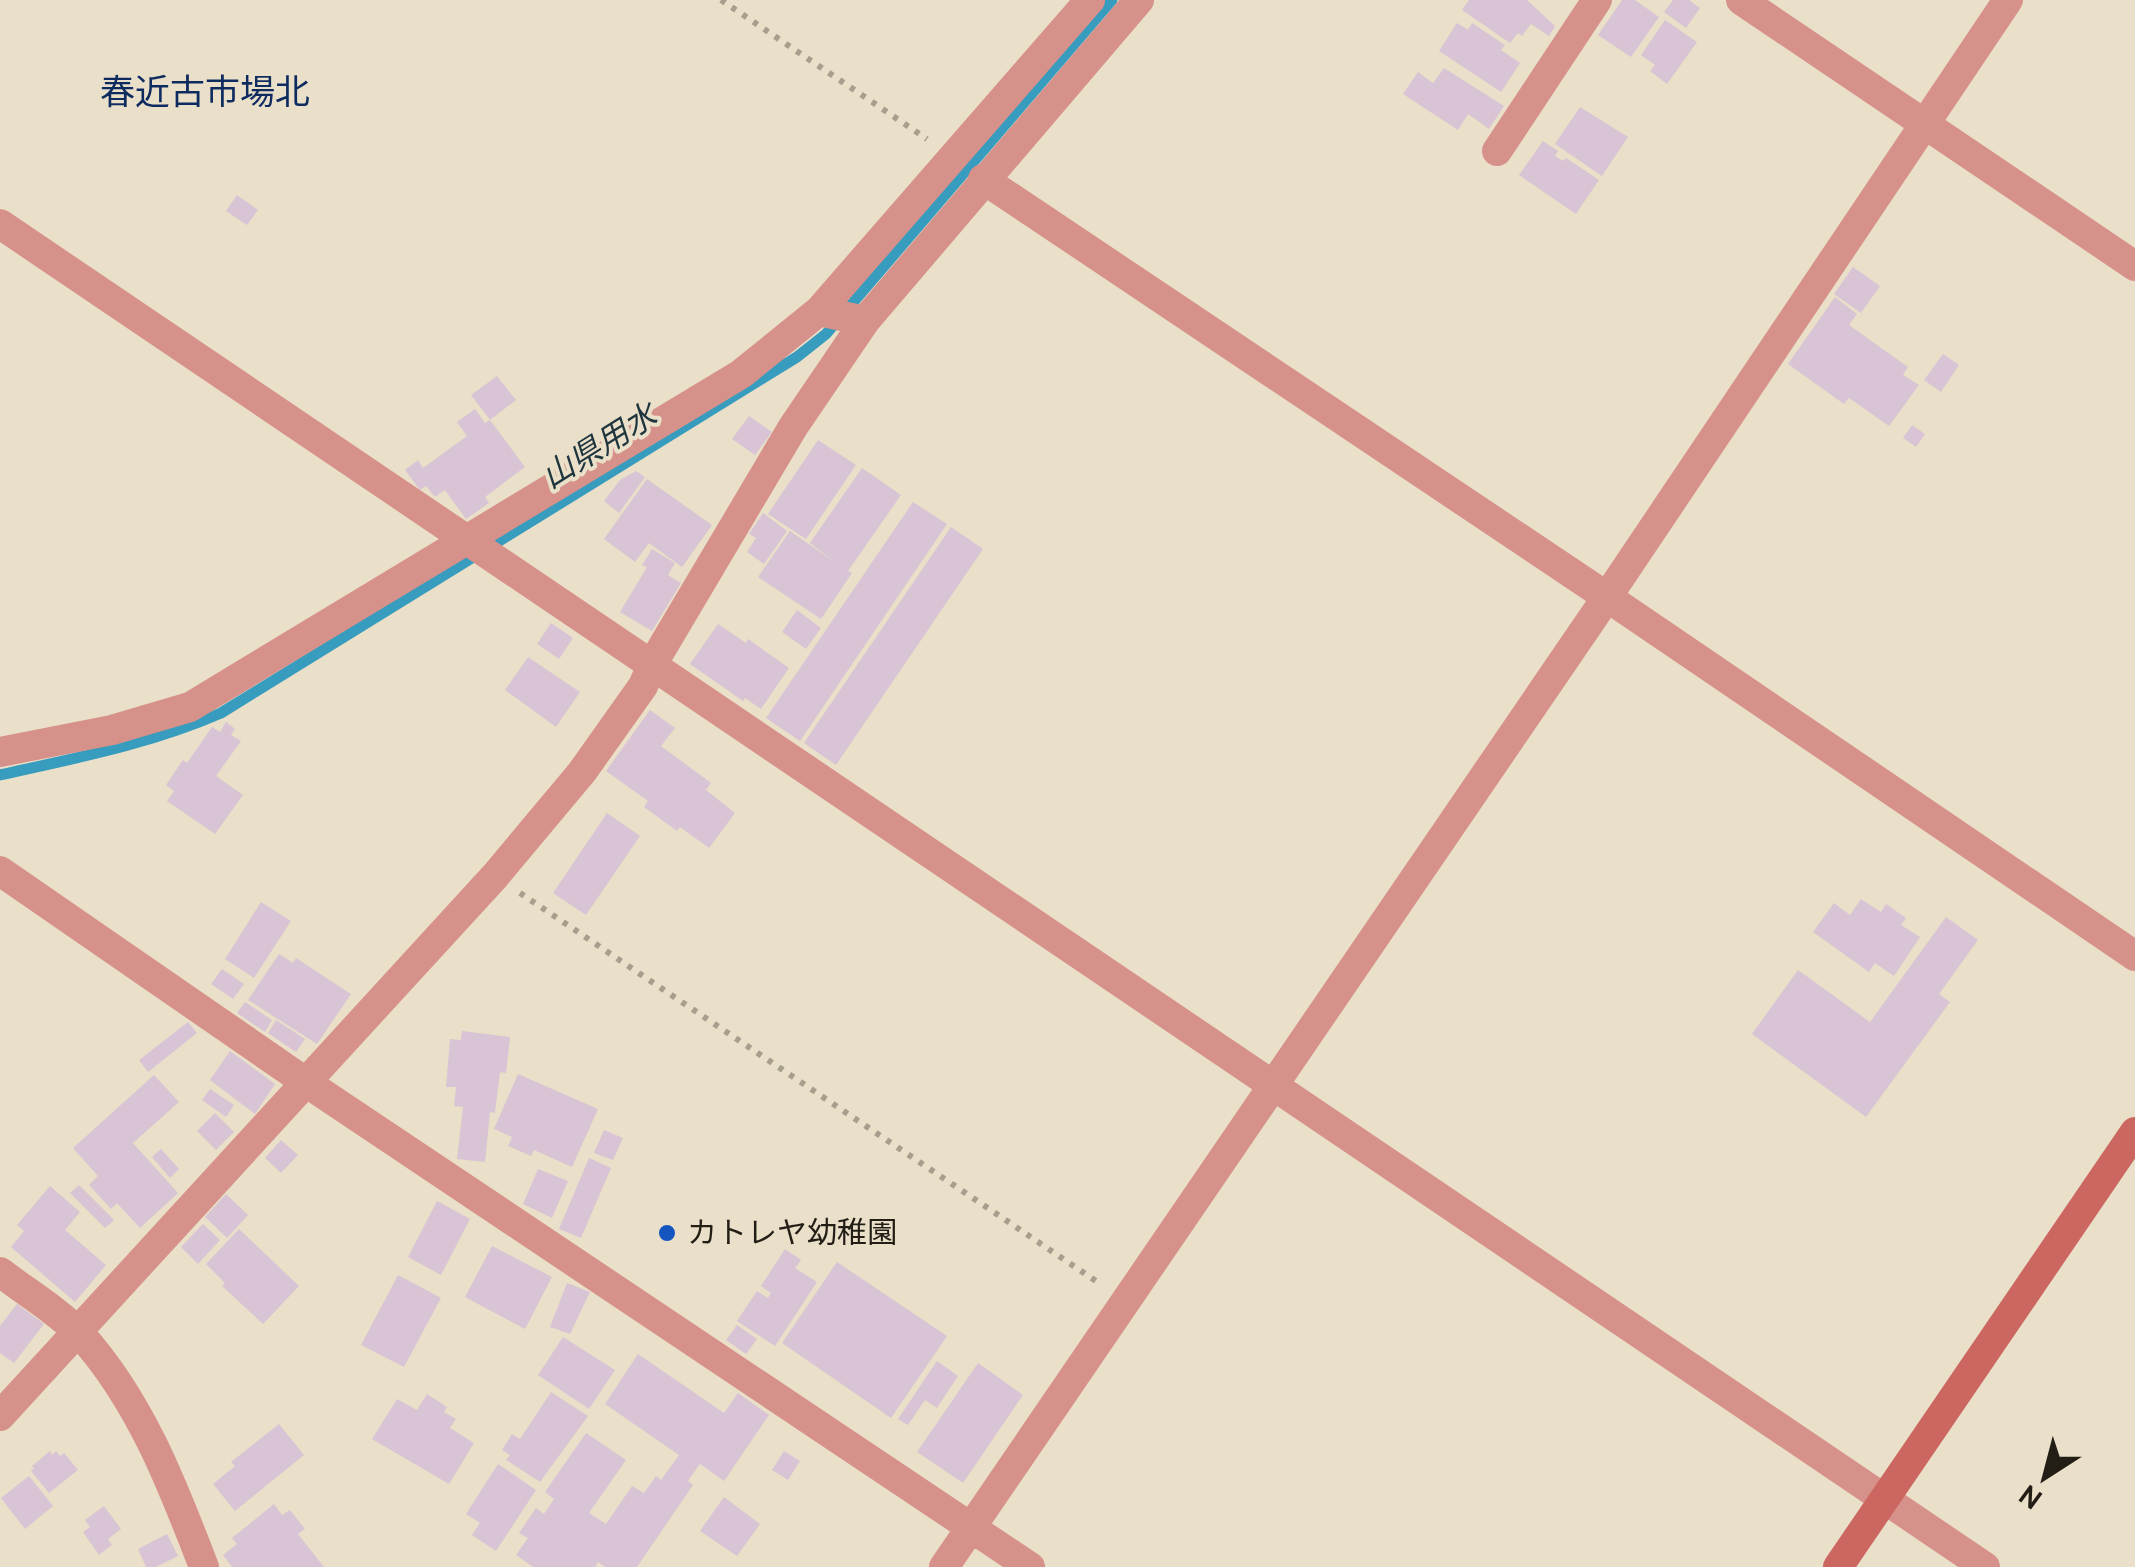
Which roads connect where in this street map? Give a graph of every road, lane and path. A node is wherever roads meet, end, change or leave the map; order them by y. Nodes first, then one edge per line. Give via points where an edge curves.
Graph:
1 (721, 0) edge
2 (1090, 0) edge
3 (1139, 0) edge
4 (1597, 0) edge
5 (1742, 0) edge
6 (2008, 0) edge
7 (1926, 124) junction
8 (1498, 150) dead end
9 (955, 158) junction
10 (983, 179) junction
11 (0, 224) edge
12 (2135, 266) edge
13 (819, 311) junction
14 (864, 321) junction
15 (464, 539) junction
16 (1607, 597) junction
17 (653, 664) junction
18 (0, 752) edge
19 (0, 871) edge
20 (495, 876) junction
21 (2135, 956) edge
22 (308, 1083) junction
23 (1271, 1084) junction
24 (2135, 1132) edge
25 (0, 1272) edge
26 (1125, 1300) junction
27 (79, 1332) junction
28 (0, 1416) edge
29 (1884, 1499) junction
30 (971, 1527) junction
31 (204, 1567) edge
32 (944, 1567) edge
33 (1030, 1567) edge
34 (1838, 1567) edge
35 (1985, 1567) edge

1 - 9 path
2 - 9 street
3 - 10 street
4 - 8 street
5 - 7 street
6 - 7 street
7 - 12 street
7 - 16 street
9 - 13 street
10 - 14 street
10 - 16 street
11 - 15 street
13 - 14 street
13 - 15 street via 741,374
14 - 17 street
15 - 17 street
15 - 18 street via 190,707
16 - 21 street
16 - 23 street
17 - 20 street via 582,772
17 - 23 street
19 - 22 street
20 - 22 street
20 - 26 path
22 - 27 street
22 - 30 street
23 - 26 street
23 - 29 street
24 - 29 street
25 - 27 street
26 - 30 street
27 - 28 street
27 - 31 street via 121,1388 166,1470
29 - 34 street
29 - 35 street
30 - 32 street
30 - 33 street

